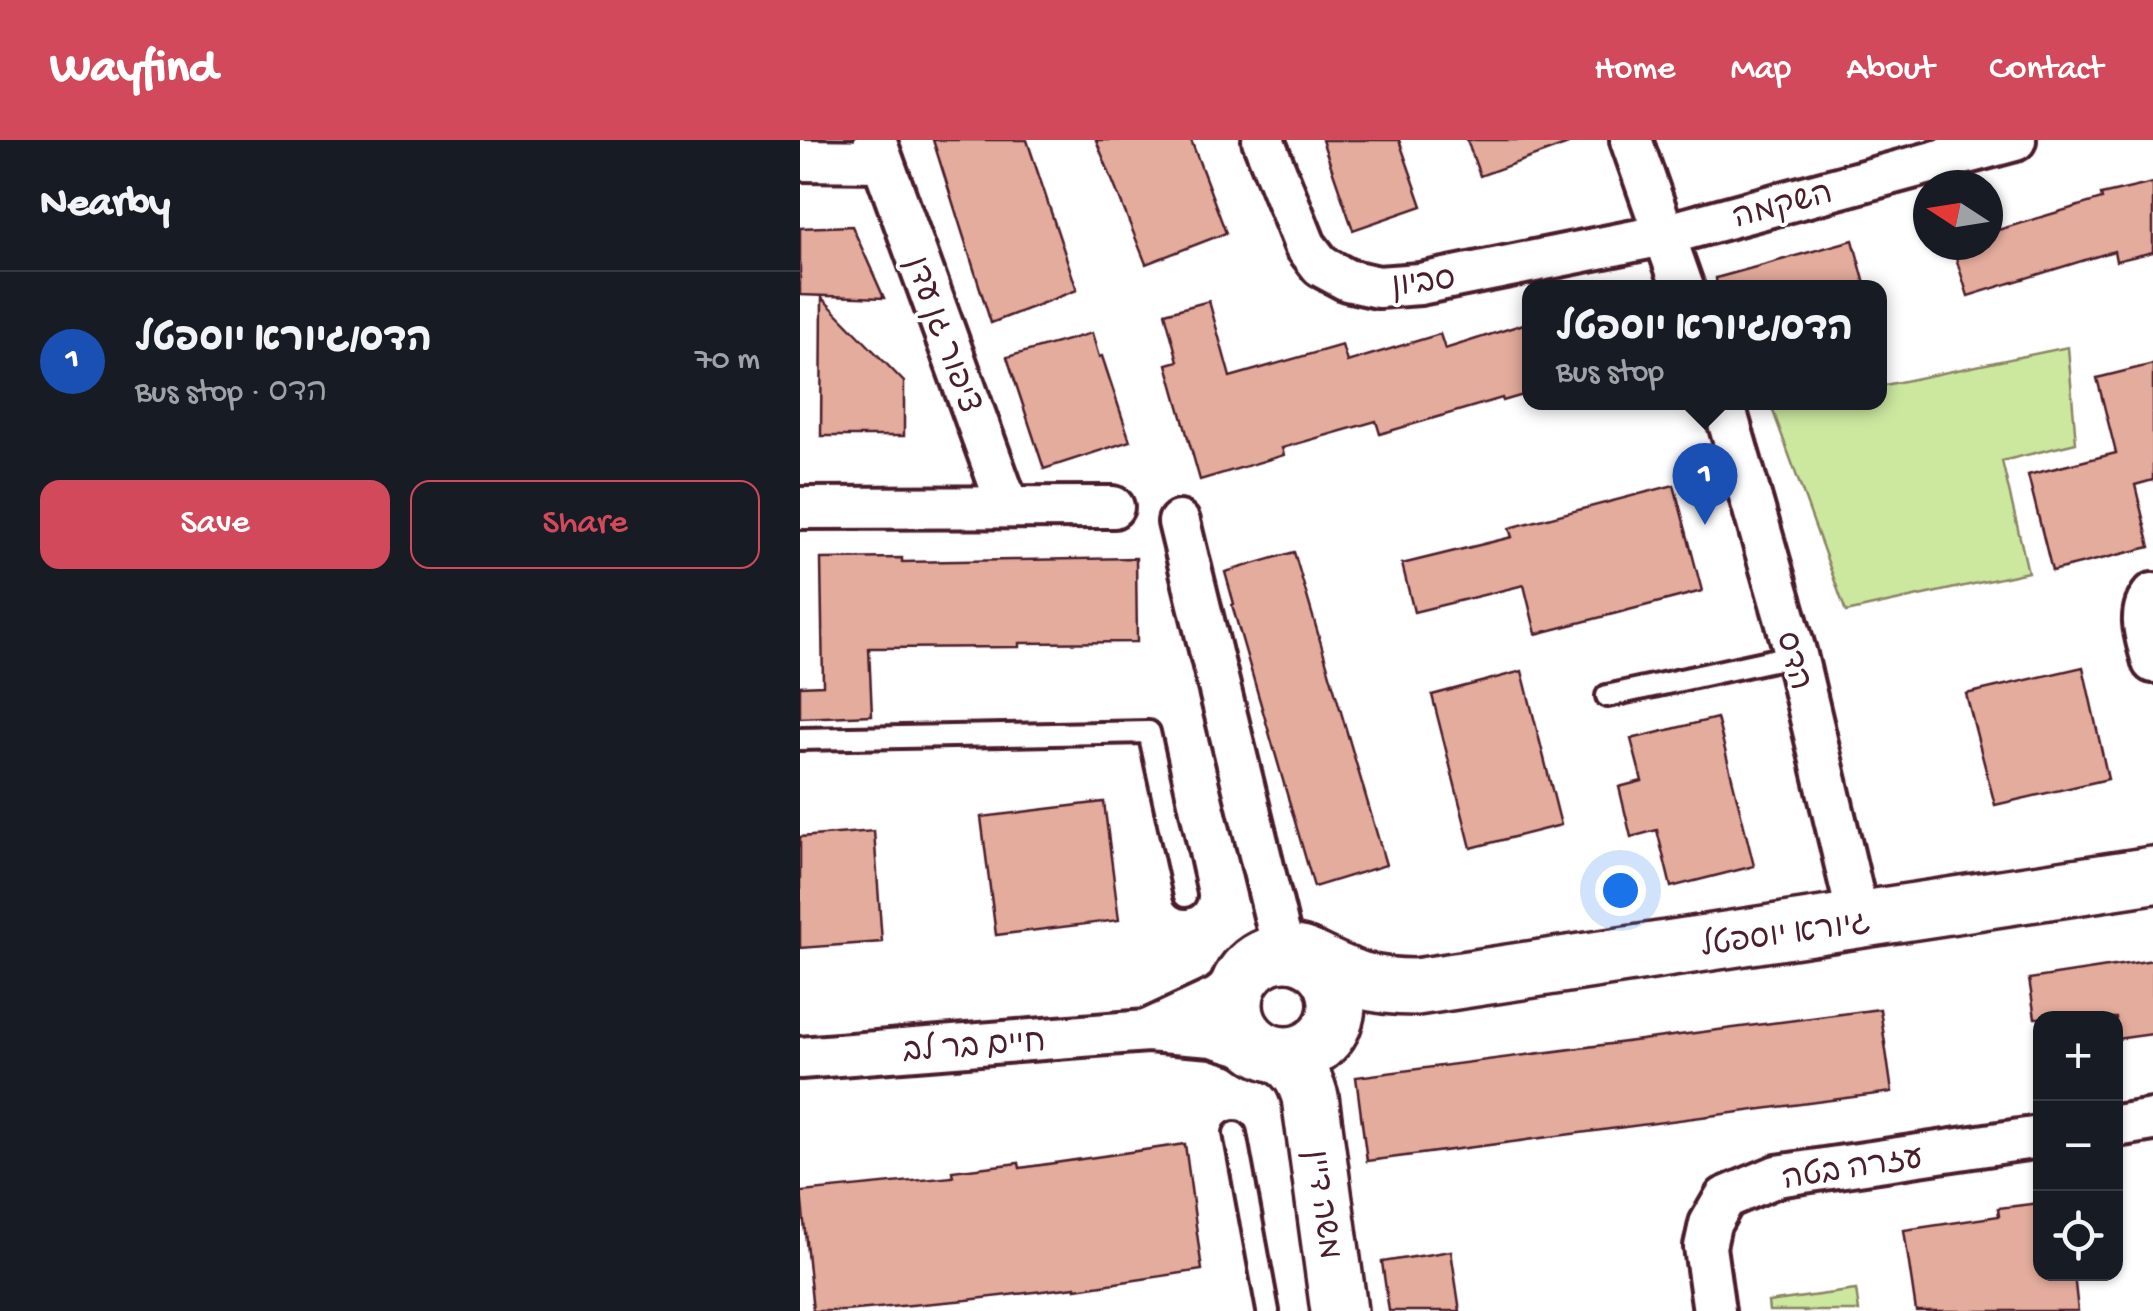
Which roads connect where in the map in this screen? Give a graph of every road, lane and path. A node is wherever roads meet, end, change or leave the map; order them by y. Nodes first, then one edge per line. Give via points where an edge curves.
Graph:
1 (1263, 140) edge
2 (1631, 140) edge
3 (2015, 140) edge
4 (878, 151) edge
5 (800, 160) edge
6 (1664, 235) junction
7 (1680, 280) edge
8 (1725, 410) edge
9 (1113, 507) dead end
10 (800, 508) edge
11 (1008, 508) junction
12 (1180, 522) dead end
13 (2153, 594) edge
14 (1796, 655) junction
15 (2153, 662) edge
16 (1607, 696) dead end
17 (800, 740) edge
18 (2153, 875) edge
19 (1185, 896) dead end
20 (1860, 921) junction
21 (1278, 964) junction
22 (1416, 987) junction
23 (1147, 1030) junction
24 (1301, 1054) junction
25 (800, 1058) edge
26 (2153, 1120) edge
27 (2123, 1125) edge
28 (1235, 1133) dead end
29 (2033, 1138) edge
30 (1268, 1311) edge
31 (1339, 1311) edge
32 (1714, 1311) edge

1 - 6 street, סביון via 1305,245 1321,266 1348,280 1378,287 1420,284
2 - 6 street
3 - 6 street, השקמה
4 - 5 street, ציפור גן עדן
4 - 11 street, ציפור גן עדן
6 - 7 street
8 - 14 street, הדס
9 - 11 street
10 - 11 street
12 - 21 street
13 - 15 street via 2143,620
14 - 16 lane
14 - 20 street, הדס
17 - 19 lane via 1149,732
18 - 20 street, גיורא יוספטל
20 - 22 street, גיורא יוספטל
21 - 22 street, גיורא יוספטל
21 - 23 street, חיים בר לב
21 - 24 street, משה דיין via 1322,966 1336,992 1338,1008
21 - 24 street via 1236,996 1235,1012 1250,1041
22 - 24 street, גיורא יוספטל
23 - 24 street, חיים בר לב
23 - 25 street, חיים בר לב
24 - 31 street, משה דיין
26 - 27 street
28 - 30 lane
29 - 32 street, עזרה בטה via 1777,1176 1725,1198 1705,1247

